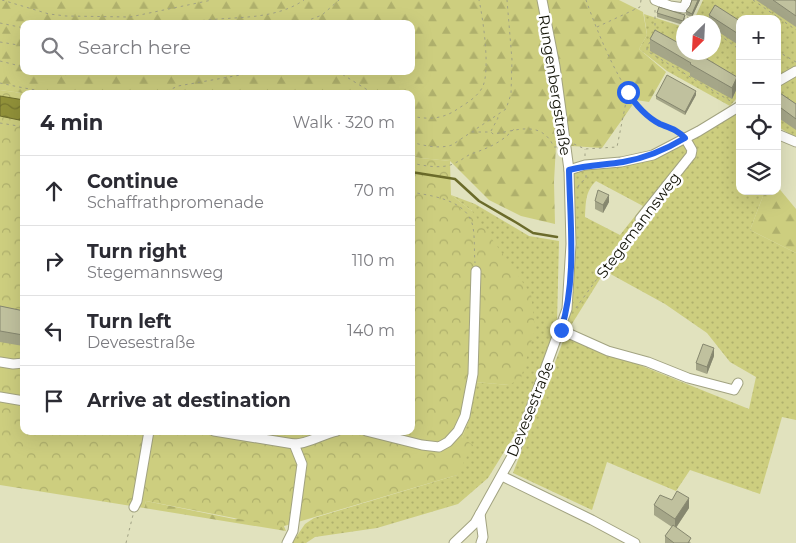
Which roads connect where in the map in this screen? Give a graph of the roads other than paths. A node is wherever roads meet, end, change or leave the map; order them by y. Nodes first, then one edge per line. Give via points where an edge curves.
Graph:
1 (542, 0) edge
2 (655, 4) edge
3 (685, 4) edge
4 (796, 70) edge
5 (781, 79) edge
6 (736, 109) edge
7 (781, 136) edge
8 (685, 138) junction
9 (796, 142) edge
10 (569, 170) junction
11 (640, 219) road end
12 (476, 271) road end
13 (561, 330) junction
14 (0, 362) edge
15 (20, 363) edge
16 (738, 383) dead end
17 (0, 397) edge
18 (20, 400) edge
19 (148, 435) edge
20 (239, 435) edge
21 (324, 435) edge
22 (382, 435) edge
23 (294, 444) junction
24 (502, 476) junction
25 (134, 507) road end
26 (480, 514) junction
27 (287, 543) edge
28 (454, 543) edge
29 (481, 543) edge
30 (635, 543) edge

1 - 10 street, Rungenbergstraße
2 - 3 street
4 - 5 street
6 - 8 street, Stegemannsweg
7 - 9 street
8 - 10 street, Stegemannsweg via 652,155
8 - 11 street, Stegemannsweg via 692,150 691,155
10 - 13 street, Devesestraße via 569,287
12 - 22 street via 473,374 465,416 458,431 439,446
13 - 16 street via 688,378 734,390
13 - 24 street, Devesestraße via 516,449
14 - 15 street
17 - 18 street
19 - 25 street
20 - 23 street
21 - 23 street
23 - 27 street via 302,464 293,531
24 - 26 street, Devesestraße
24 - 30 street
26 - 28 street, Devesestraße
26 - 29 street

